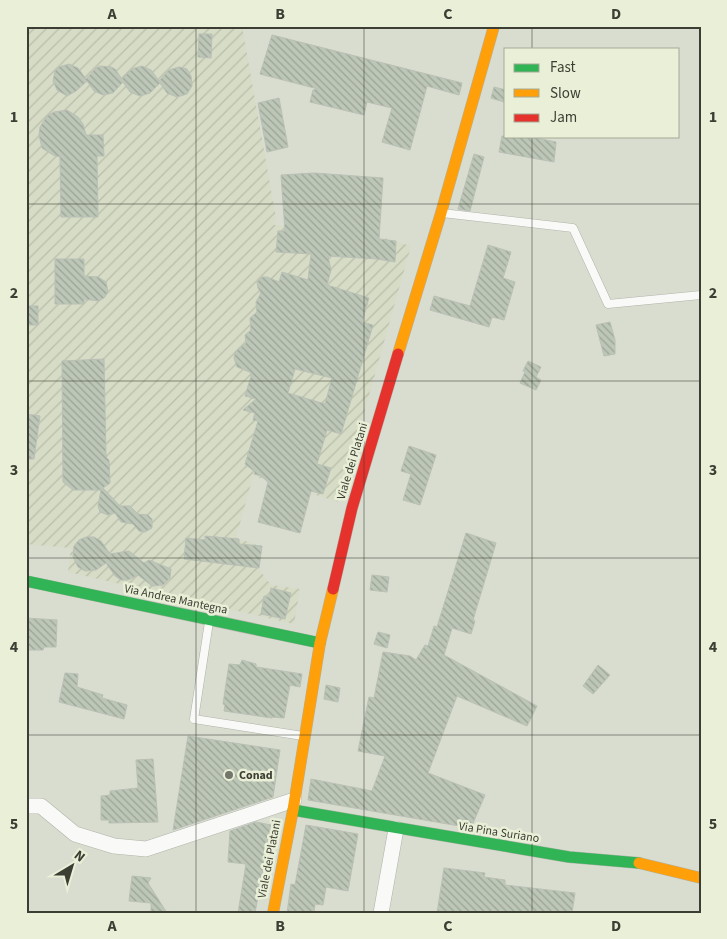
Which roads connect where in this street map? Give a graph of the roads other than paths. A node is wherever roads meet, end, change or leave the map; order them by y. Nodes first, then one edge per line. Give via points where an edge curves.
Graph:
1 (494, 26) edge
2 (441, 212) junction
3 (701, 295) edge
4 (26, 581) edge
5 (209, 620) junction
6 (320, 643) junction
7 (305, 737) junction
8 (294, 805) junction
9 (26, 806) edge
10 (396, 829) junction
11 (701, 878) edge
12 (273, 913) edge
13 (381, 913) edge

1 - 2 street, Viale dei Platani
2 - 3 lane via 573,228 608,304
2 - 6 street, Viale dei Platani via 352,508
4 - 5 street, Via Andrea Mantegna
5 - 6 street, Via Andrea Mantegna
5 - 7 lane via 194,719
6 - 7 street, Viale dei Platani
7 - 8 street, Viale dei Platani
8 - 9 street via 146,849 114,846 75,834 41,806
8 - 10 street, Via Pina Suriano
8 - 12 street, Viale dei Platani
10 - 11 street, Via Pina Suriano via 569,857 638,863
10 - 13 street

